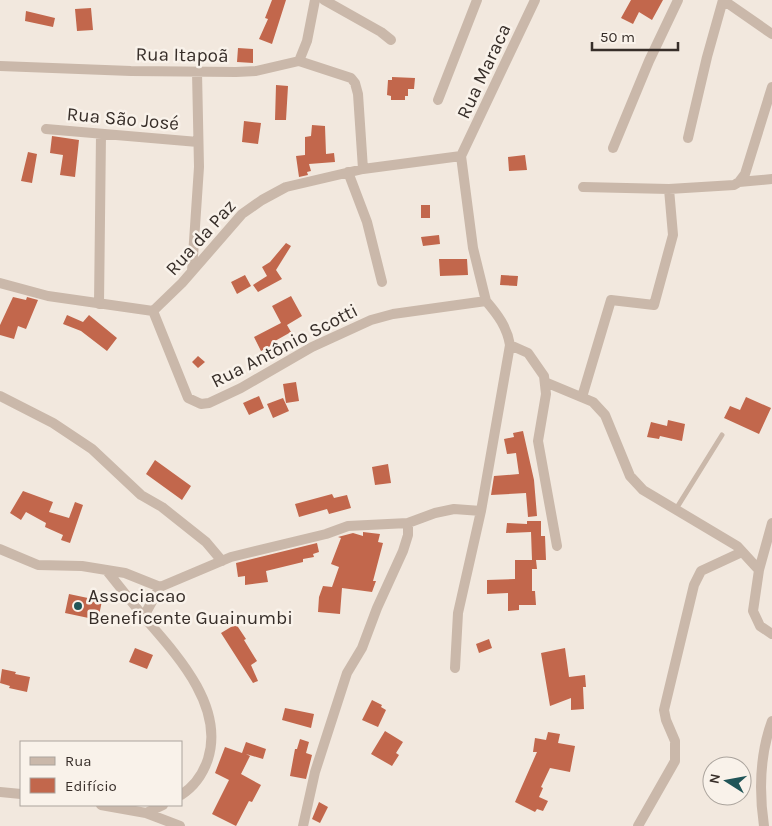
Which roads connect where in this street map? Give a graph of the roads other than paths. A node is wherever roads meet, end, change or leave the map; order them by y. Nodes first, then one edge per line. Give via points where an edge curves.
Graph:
1 (315, 0) edge
2 (324, 0) edge
3 (477, 0) edge
4 (535, 0) edge
5 (678, 0) edge
6 (723, 0) edge
7 (772, 34) edge
8 (391, 40) dead end
9 (299, 61) junction
10 (0, 66) edge
11 (197, 72) junction
12 (772, 87) edge
13 (438, 100) dead end
14 (46, 129) dead end
15 (101, 134) junction
16 (688, 138) dead end
17 (198, 142) junction
18 (613, 148) dead end
19 (462, 156) junction
20 (363, 168) junction
21 (348, 172) junction
22 (772, 179) edge
23 (739, 182) junction
24 (583, 187) dead end
25 (669, 189) junction
26 (192, 271) junction
27 (382, 282) dead end
28 (0, 283) edge
29 (486, 301) junction
30 (99, 304) junction
31 (153, 311) junction
32 (510, 345) junction
33 (545, 382) junction
34 (0, 396) edge
35 (582, 398) junction
36 (722, 435) dead end
37 (675, 509) junction
38 (482, 511) junction
39 (408, 523) junction
40 (772, 523) edge
41 (557, 546) dead end
42 (0, 549) edge
43 (742, 552) junction
44 (222, 561) junction
45 (759, 570) junction
46 (107, 571) junction
47 (160, 587) junction
48 (144, 616) junction
49 (772, 634) edge
50 (455, 668) dead end
51 (772, 721) edge
52 (0, 792) edge
53 (182, 793) edge
54 (20, 794) edge
55 (107, 806) edge
56 (161, 806) edge
57 (146, 813) junction
58 (180, 826) edge
59 (303, 826) edge
60 (638, 826) edge
61 (764, 826) edge

1 - 9 street via 307,41
2 - 8 street
3 - 13 street
4 - 19 street, Rua Maraca
5 - 18 street
6 - 7 street
6 - 16 street
9 - 11 street, Rua Itapoã via 256,71
9 - 20 street via 342,74 355,83
10 - 11 street, Rua Itapoã
11 - 17 street, Rua São José
12 - 23 street via 745,174
14 - 15 street, Rua São José
15 - 17 street, Rua São José
15 - 30 street
17 - 26 street, Rua São José
19 - 20 street, Rua da Paz
19 - 29 street via 473,248
20 - 21 street, Rua da Paz
21 - 26 street, Rua da Paz via 286,187 262,200 242,214
21 - 27 street via 367,222
22 - 23 street
23 - 25 street
24 - 25 street
25 - 35 street via 674,235 654,305 611,300
26 - 31 street, Rua da Paz
28 - 30 street via 48,296
29 - 31 street, Rua Antônio Scotti via 371,320 312,347 209,404 188,398
29 - 32 street via 508,332
30 - 31 street
32 - 33 street via 528,353
32 - 38 street
33 - 35 street
33 - 41 street via 538,441
34 - 44 street via 53,423 92,449 141,494 206,542
35 - 37 street via 593,402 605,415 630,476 643,490
36 - 37 lane
37 - 43 street
38 - 39 street via 454,509
38 - 50 street via 458,613
39 - 44 street via 348,526
39 - 59 street via 403,551 362,648 347,674 314,772
40 - 45 street
42 - 46 street via 38,565 73,565
43 - 45 street
43 - 60 street via 701,571 694,585 664,710 675,741 675,761
44 - 47 street
45 - 49 street via 753,611 760,626
46 - 47 street via 125,573
46 - 48 street
47 - 48 street
48 - 53 street via 188,671 208,714 211,742 208,758 201,775
51 - 61 street via 762,763
52 - 54 street
55 - 57 street
56 - 57 street
57 - 58 street

